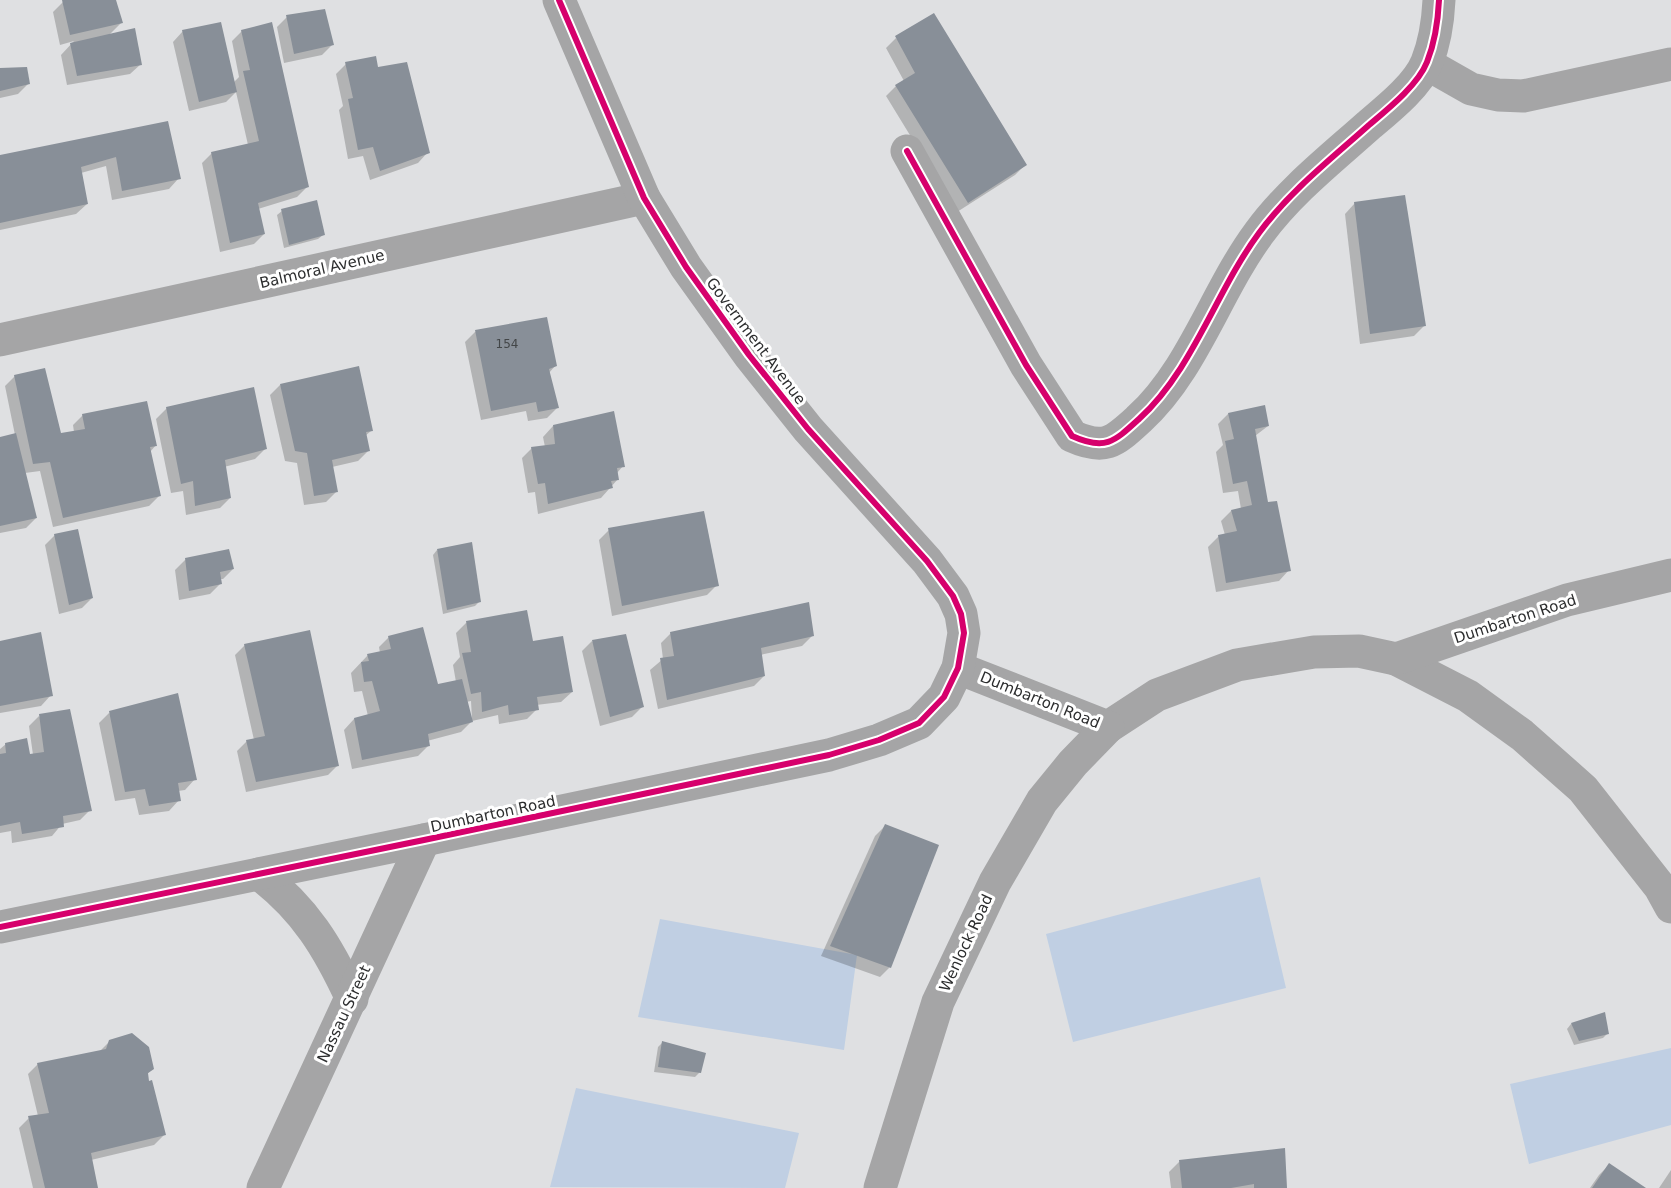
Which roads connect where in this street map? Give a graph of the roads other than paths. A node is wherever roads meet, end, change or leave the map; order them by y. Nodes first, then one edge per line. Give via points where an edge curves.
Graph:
1 (559, 0) edge
2 (1439, 0) edge
3 (1426, 64) junction
4 (1671, 64) edge
5 (907, 152) dead end
6 (644, 198) junction
7 (0, 340) edge
8 (1671, 574) edge
9 (1396, 659) junction
10 (958, 668) junction
11 (1108, 727) junction
12 (424, 840) junction
13 (259, 874) junction
14 (1671, 907) edge
15 (0, 927) edge
16 (352, 999) junction
17 (263, 1188) edge
18 (880, 1188) edge

1 - 6 street, Government Avenue
2 - 3 street via 1437,28
3 - 4 street via 1471,89 1523,96
3 - 5 street via 1404,95 1283,203 1252,244 1175,378 1140,418 1112,441 1100,445 1072,436 1026,365
6 - 7 street, Balmoral Avenue
6 - 10 street, Government Avenue via 749,355 953,596 964,633
8 - 9 street, Dumbarton Road via 1567,600
9 - 11 street, Dumbarton Road via 1359,651 1314,652 1237,665 1157,695
9 - 14 street via 1468,696 1522,735 1583,789 1660,887
10 - 11 street, Dumbarton Road
10 - 12 street, Dumbarton Road via 944,697 918,723 879,740 829,755
11 - 18 street, Wenlock Road via 1042,801 995,882 938,1002
12 - 13 street, Dumbarton Road
12 - 16 street, Nassau Street
13 - 15 street, Dumbarton Road
13 - 16 street via 289,900 321,939
16 - 17 street, Nassau Street

